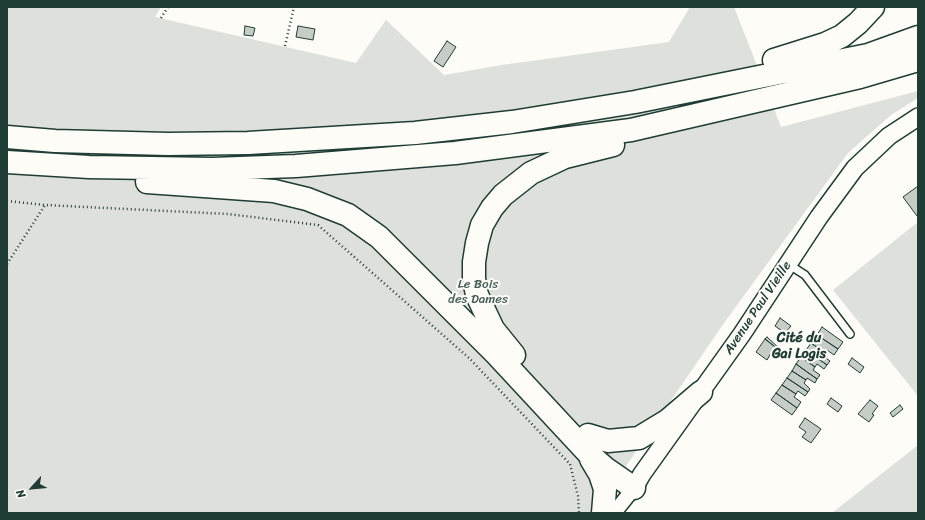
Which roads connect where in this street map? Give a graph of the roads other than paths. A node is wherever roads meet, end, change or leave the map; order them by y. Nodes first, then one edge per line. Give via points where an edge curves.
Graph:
1 (873, 7) edge
2 (918, 37) edge
3 (918, 60) edge
4 (778, 97) junction
5 (918, 117) edge
6 (7, 138) edge
7 (248, 143) junction
8 (7, 162) edge
9 (7, 168) edge
10 (788, 264) junction
11 (850, 334) dead end
12 (701, 392) junction
13 (588, 445) junction
14 (638, 481) junction
15 (603, 513) edge
16 (614, 513) edge

1 - 7 highway via 842,36 788,57 632,91 514,110
2 - 7 highway via 868,55 635,102 512,122 415,133
3 - 4 highway
4 - 8 highway via 631,130 455,153 296,166 212,169 89,167
4 - 13 highway via 644,138 565,157 532,173 492,208 480,231 474,262 477,295 484,313 493,329
5 - 10 street, Avenue Paul Vieille via 889,136 855,168
6 - 7 highway via 168,144
9 - 13 highway via 60,175 274,192 307,199 348,215 379,237
10 - 11 lane via 805,275
10 - 12 street, Avenue Paul Vieille
12 - 13 highway via 667,421 638,438
12 - 14 street, Avenue Paul Vieille
13 - 14 highway via 605,468
13 - 15 highway via 605,489
14 - 16 street, Avenue Paul Vieille

